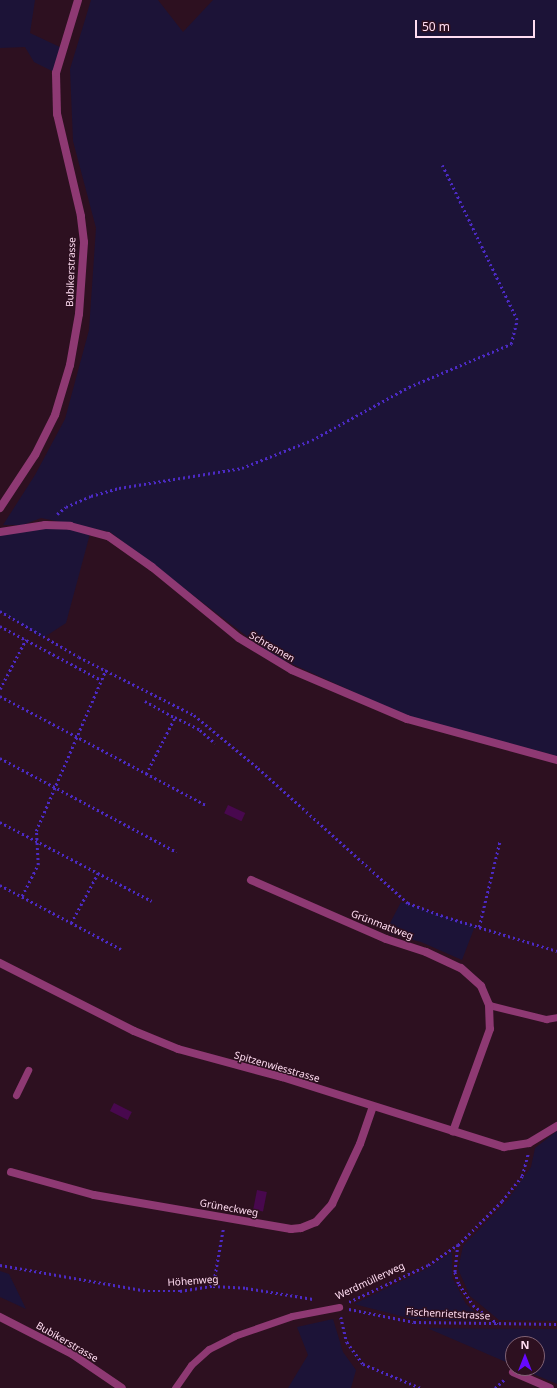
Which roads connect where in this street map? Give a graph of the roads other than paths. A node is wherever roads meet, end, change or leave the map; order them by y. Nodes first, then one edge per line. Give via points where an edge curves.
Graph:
1 (78, 0) edge
2 (0, 508) edge
3 (0, 532) edge
4 (557, 760) edge
5 (251, 880) dead end
6 (0, 963) edge
7 (489, 1005) junction
8 (557, 1017) edge
9 (28, 1070) dead end
10 (16, 1095) dead end
11 (374, 1107) junction
12 (557, 1126) edge
13 (453, 1131) junction
14 (11, 1172) dead end
15 (339, 1307) road end
16 (0, 1317) edge
17 (522, 1376) edge
18 (122, 1388) edge
19 (175, 1388) edge
20 (550, 1388) edge

1 - 2 street, Bubikerstrasse via 56,73 57,114 81,216 84,242 79,314 70,365 55,416 35,455
3 - 4 street, Schrennen via 45,525 91,530 118,542 239,638 292,670 407,720
5 - 7 street, Grünmattweg via 386,939 426,952 461,968 481,986
6 - 11 street, Spitzenwiesstrasse via 134,1031 178,1049 214,1061 282,1077
7 - 8 lane via 546,1019
7 - 13 street, Grünmattweg via 490,1029
9 - 10 lane
11 - 13 street, Spitzenwiesstrasse
11 - 14 street, Grüneckweg via 342,1187 332,1204 309,1227 291,1229 94,1195
12 - 13 street, Spitzenwiesstrasse via 529,1143 515,1147 504,1147
15 - 19 lane, Werdmüllerweg via 292,1316 234,1336 209,1349 190,1365
16 - 18 street, Bubikerstrasse via 72,1354
17 - 20 street

